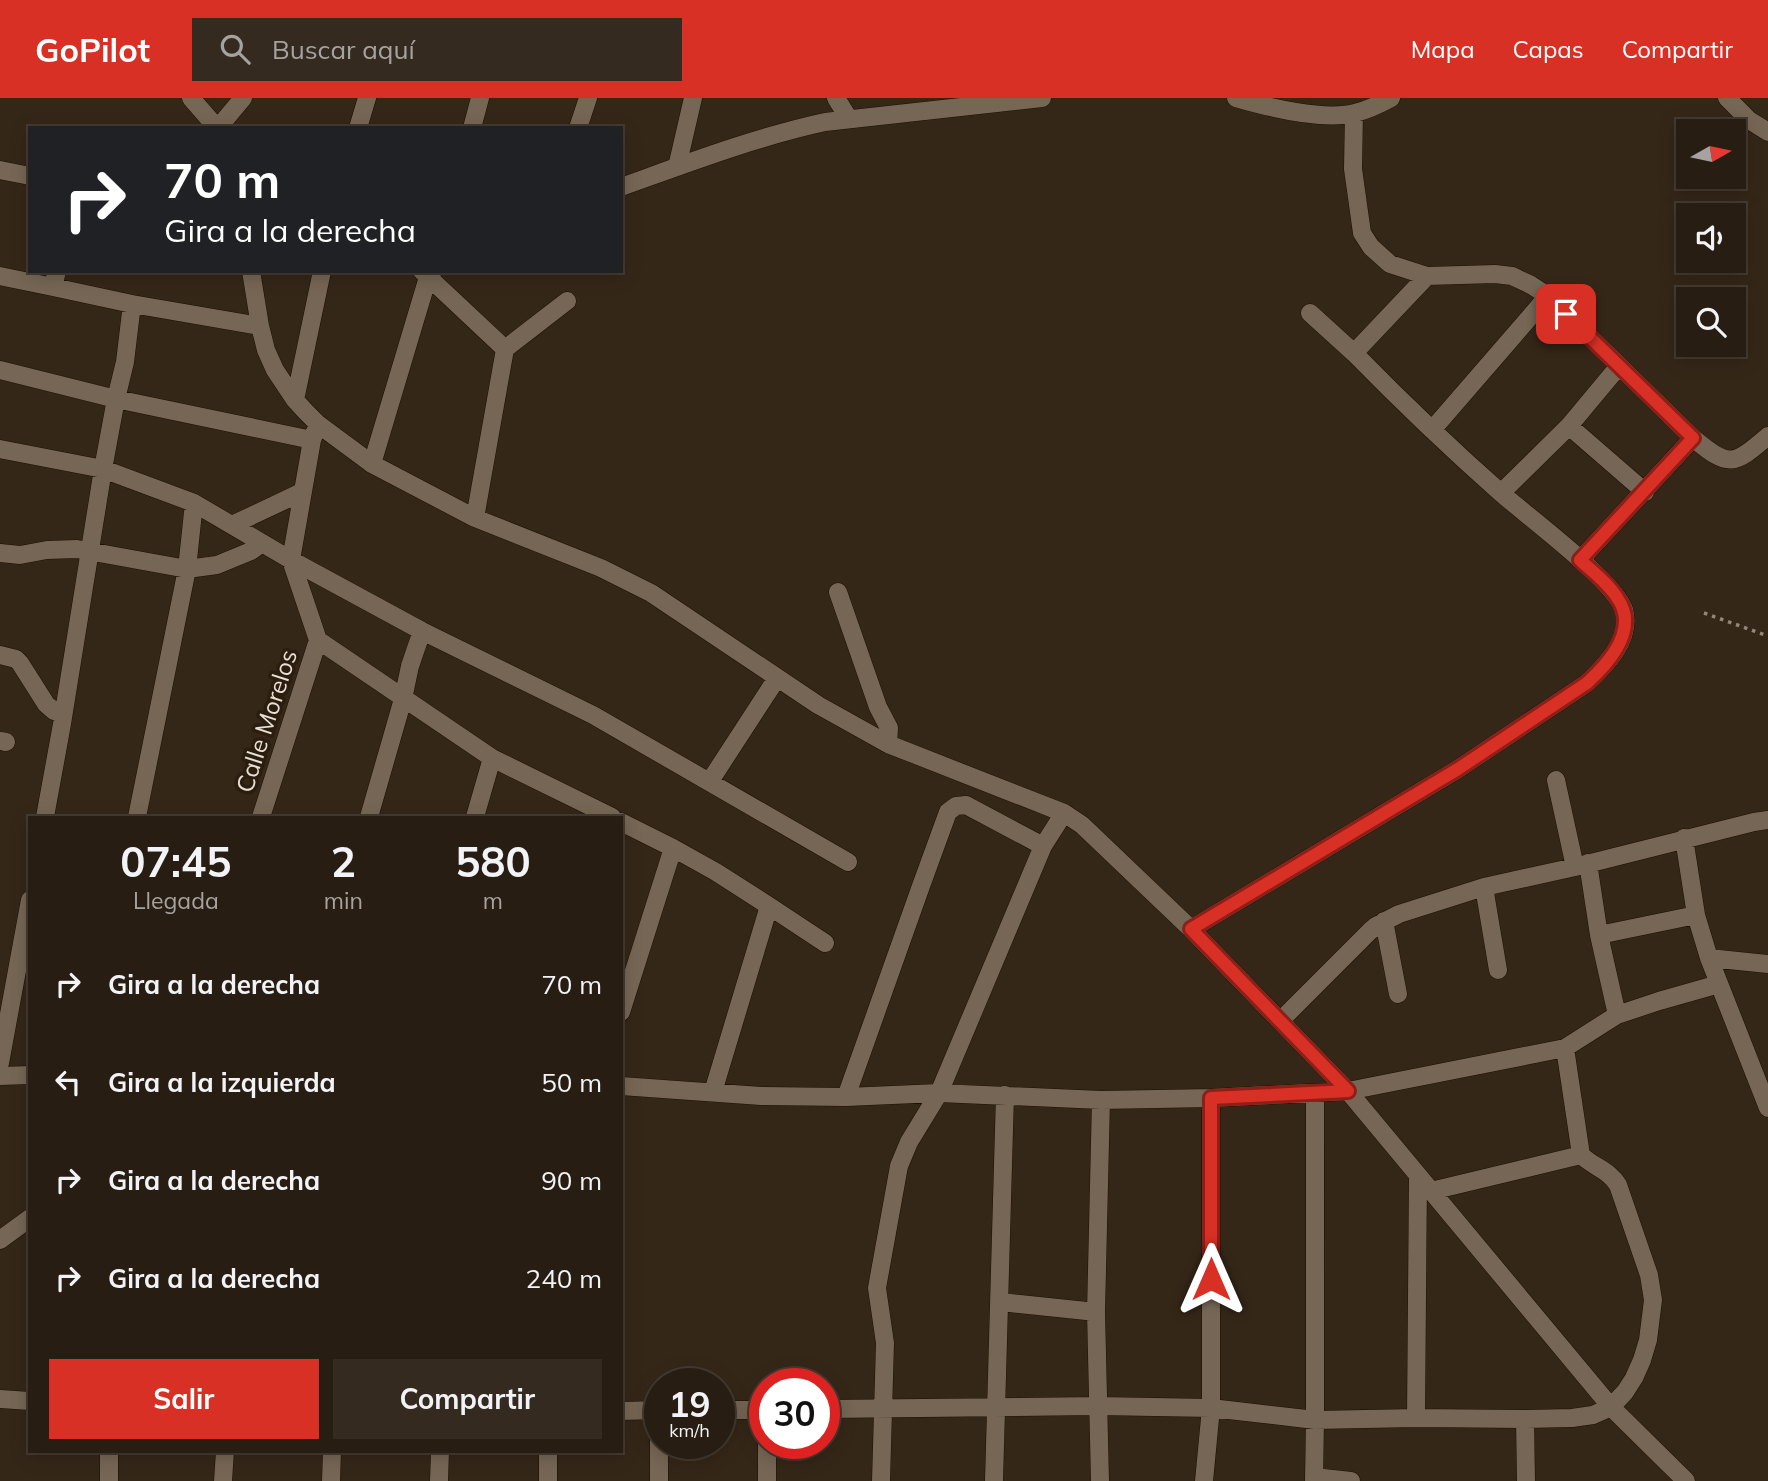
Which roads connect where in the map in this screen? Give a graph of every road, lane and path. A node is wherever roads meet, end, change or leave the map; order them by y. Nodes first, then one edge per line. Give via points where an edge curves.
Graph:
1 (191, 98) edge
2 (243, 98) edge
3 (368, 98) edge
4 (480, 98) edge
5 (588, 98) edge
6 (693, 98) edge
7 (836, 98) edge
8 (1236, 98) edge
9 (1391, 98) edge
10 (1727, 98) edge
11 (1031, 99) edge
12 (1354, 113) junction
13 (849, 119) junction
14 (216, 126) edge
15 (220, 126) edge
16 (359, 126) edge
17 (473, 126) edge
18 (579, 126) edge
19 (1768, 132) edge
20 (677, 167) junction
21 (0, 170) edge
22 (28, 176) edge
23 (623, 186) edge
24 (251, 273) edge
25 (322, 273) edge
26 (428, 273) edge
27 (0, 276) edge
28 (1427, 276) junction
29 (55, 279) edge
30 (1548, 296) junction
31 (567, 301) dead end
32 (132, 304) junction
33 (1310, 313) dead end
34 (260, 326) junction
35 (505, 349) junction
36 (1354, 353) junction
37 (1619, 366) junction
38 (0, 370) edge
39 (116, 399) junction
40 (295, 400) junction
41 (1569, 426) junction
42 (1433, 430) junction
43 (315, 432) junction
44 (1768, 436) edge
45 (1693, 438) junction
46 (0, 449) edge
47 (372, 464) junction
48 (103, 469) junction
49 (302, 492) junction
50 (1645, 492) junction
51 (1501, 493) junction
52 (194, 503) junction
53 (475, 518) junction
54 (232, 525) junction
55 (262, 542) junction
56 (89, 551) junction
57 (0, 553) edge
58 (290, 560) junction
59 (1580, 560) junction
60 (187, 569) junction
61 (838, 592) dead end
62 (1704, 613) dead end
63 (422, 631) junction
64 (1768, 636) edge
65 (318, 640) junction
66 (0, 655) edge
67 (777, 678) junction
68 (403, 699) junction
69 (63, 713) junction
70 (888, 744) junction
71 (492, 758) junction
72 (1556, 780) dead end
73 (710, 781) junction
74 (1064, 814) junction
75 (45, 816) edge
76 (137, 816) edge
77 (261, 816) edge
78 (369, 816) edge
79 (475, 816) edge
80 (610, 816) edge
81 (1768, 820) edge
82 (623, 823) edge
83 (1684, 838) junction
84 (1043, 846) junction
85 (673, 848) junction
86 (848, 862) dead end
87 (1582, 865) junction
88 (1484, 887) junction
89 (769, 906) junction
90 (28, 911) edge
91 (1696, 915) junction
92 (1384, 921) junction
93 (1191, 929) junction
94 (1599, 935) junction
95 (825, 943) dead end
96 (1709, 958) junction
97 (1768, 964) edge
98 (1499, 970) dead end
99 (1719, 984) junction
100 (1398, 993) dead end
101 (623, 1006) edge
102 (1617, 1015) junction
103 (1281, 1020) junction
104 (1565, 1048) junction
105 (0, 1063) edge
106 (28, 1075) edge
107 (0, 1076) edge
108 (623, 1086) edge
109 (1348, 1091) junction
110 (713, 1093) junction
111 (939, 1093) junction
112 (1315, 1093) junction
113 (1005, 1095) junction
114 (846, 1097) junction
115 (1211, 1098) junction
116 (1101, 1100) junction
117 (1768, 1108) edge
118 (1581, 1155) junction
119 (1418, 1175) junction
120 (1431, 1191) junction
121 (28, 1219) edge
122 (0, 1240) edge
123 (1000, 1302) junction
124 (1096, 1312) junction
125 (0, 1399) edge
126 (28, 1401) edge
127 (1098, 1406) junction
128 (1611, 1406) junction
129 (997, 1407) junction
130 (1210, 1408) junction
131 (840, 1409) edge
132 (883, 1409) junction
133 (623, 1410) edge
134 (644, 1410) edge
135 (1416, 1418) junction
136 (1525, 1419) junction
137 (1315, 1420) junction
138 (109, 1453) edge
139 (226, 1453) edge
140 (332, 1453) edge
141 (440, 1453) edge
142 (548, 1453) edge
143 (659, 1459) edge
144 (767, 1459) edge
145 (1314, 1479) edge
146 (109, 1481) edge
147 (223, 1481) edge
148 (331, 1481) edge
149 (439, 1481) edge
150 (548, 1481) edge
151 (659, 1481) edge
152 (767, 1481) edge
153 (881, 1481) edge
154 (994, 1481) edge
155 (1100, 1481) edge
156 (1204, 1481) edge
157 (1351, 1481) edge
158 (1526, 1481) edge
159 (1686, 1481) edge

1 - 14 street
2 - 15 street
3 - 16 street
4 - 17 street
5 - 18 street
6 - 20 street
7 - 13 street
8 - 12 street via 1325,116
9 - 12 street
10 - 19 street
11 - 13 street
12 - 28 street via 1353,169 1362,233 1390,264
13 - 20 street via 794,129
20 - 23 street
21 - 22 street
24 - 34 street
25 - 40 street
26 - 35 street
26 - 47 street
27 - 29 street
28 - 30 street via 1512,276
28 - 36 street
29 - 32 street
30 - 37 street
30 - 42 street
31 - 35 street
32 - 34 street
32 - 39 street
33 - 36 street
34 - 40 street via 275,370
35 - 53 street
36 - 42 street
37 - 41 street
37 - 45 street
38 - 39 street
39 - 43 street
39 - 48 street
40 - 43 street
41 - 50 street
41 - 51 street
42 - 51 street
43 - 47 street
43 - 49 street
44 - 45 street via 1734,461 1714,455
45 - 50 street
46 - 48 street
47 - 53 street
48 - 52 street
48 - 56 street
49 - 54 street
49 - 58 street
50 - 59 street
51 - 59 street
52 - 54 street
52 - 60 street
53 - 67 street via 651,593
54 - 55 street
55 - 58 street
55 - 60 street via 217,565
56 - 57 street
56 - 60 street
56 - 69 street
58 - 63 street
58 - 65 street
59 - 93 street via 1614,592 1625,613 1622,638 1604,667 1458,769
60 - 76 street
61 - 70 street via 889,728
62 - 64 path
63 - 68 street
63 - 73 street via 593,715
65 - 68 street
65 - 77 street, Calle Morelos
66 - 69 street via 16,659 46,704
67 - 70 street
67 - 73 street
68 - 71 street
68 - 78 street
69 - 75 street
70 - 74 street
71 - 79 street
71 - 80 street
72 - 87 street
73 - 86 street
74 - 84 street
74 - 93 street via 1082,825
81 - 83 street
82 - 85 street
83 - 87 street
83 - 91 street
84 - 111 street
84 - 114 street via 966,805 948,813
85 - 89 street
85 - 101 street
87 - 88 street
87 - 94 street
88 - 92 street
88 - 98 street
89 - 95 street
89 - 110 street
90 - 105 street
91 - 94 street
91 - 96 street
92 - 100 street
92 - 103 street
93 - 103 street
94 - 102 street
96 - 97 street
96 - 99 street
99 - 102 street
99 - 117 street
102 - 104 street
103 - 109 street
104 - 109 street
104 - 118 street
106 - 107 street
108 - 110 street
109 - 112 street
109 - 119 street
110 - 114 street
111 - 113 street
111 - 114 street
111 - 132 street via 900,1166 880,1264
112 - 115 street
112 - 137 street
113 - 116 street
113 - 123 street
115 - 116 street
115 - 130 street
116 - 124 street
118 - 120 street
118 - 128 street via 1613,1176 1618,1185 1653,1300 1642,1360 1625,1392
119 - 120 street
119 - 135 street
120 - 128 street
121 - 122 street
123 - 124 street
123 - 129 street
124 - 127 street
125 - 126 street
127 - 129 street
127 - 130 street
127 - 155 street
128 - 136 street via 1593,1415
128 - 159 street
129 - 132 street
129 - 154 street
130 - 137 street
130 - 156 street
131 - 132 street
132 - 153 street
133 - 134 street
135 - 136 street
135 - 137 street
136 - 158 street
137 - 145 street
138 - 146 street
139 - 147 street
140 - 148 street
141 - 149 street
142 - 150 street
143 - 151 street
144 - 152 street
145 - 157 street

